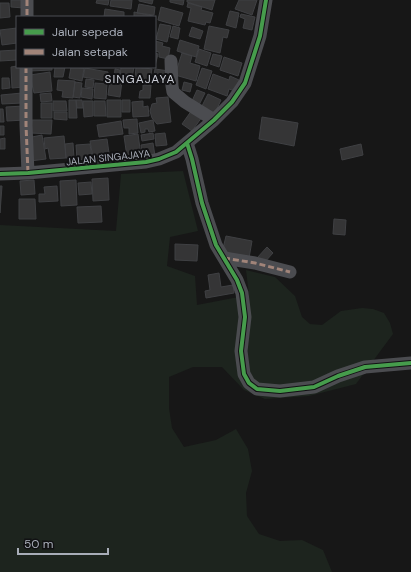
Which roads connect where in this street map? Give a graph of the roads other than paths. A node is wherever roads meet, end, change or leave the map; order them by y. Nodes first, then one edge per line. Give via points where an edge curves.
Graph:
1 (27, 0) edge
2 (266, 0) edge
3 (27, 16) edge
4 (171, 61) dead end
5 (26, 68) edge
6 (214, 120) junction
7 (187, 144) junction
8 (0, 174) edge
9 (28, 174) junction
10 (224, 258) junction
11 (290, 272) dead end
12 (411, 363) edge

1 - 3 street
2 - 6 street, JALAN SINGAJAYA via 260,36 245,83 232,102
4 - 6 street via 173,92
5 - 9 street
6 - 7 street, JALAN SINGAJAYA
7 - 9 street, JALAN SINGAJAYA via 159,160
7 - 10 street via 202,203 216,245
8 - 9 street, JALAN SINGAJAYA
10 - 11 street
10 - 12 street via 242,293 245,317 241,351 244,374 249,383 257,389 280,391 314,386 365,367

